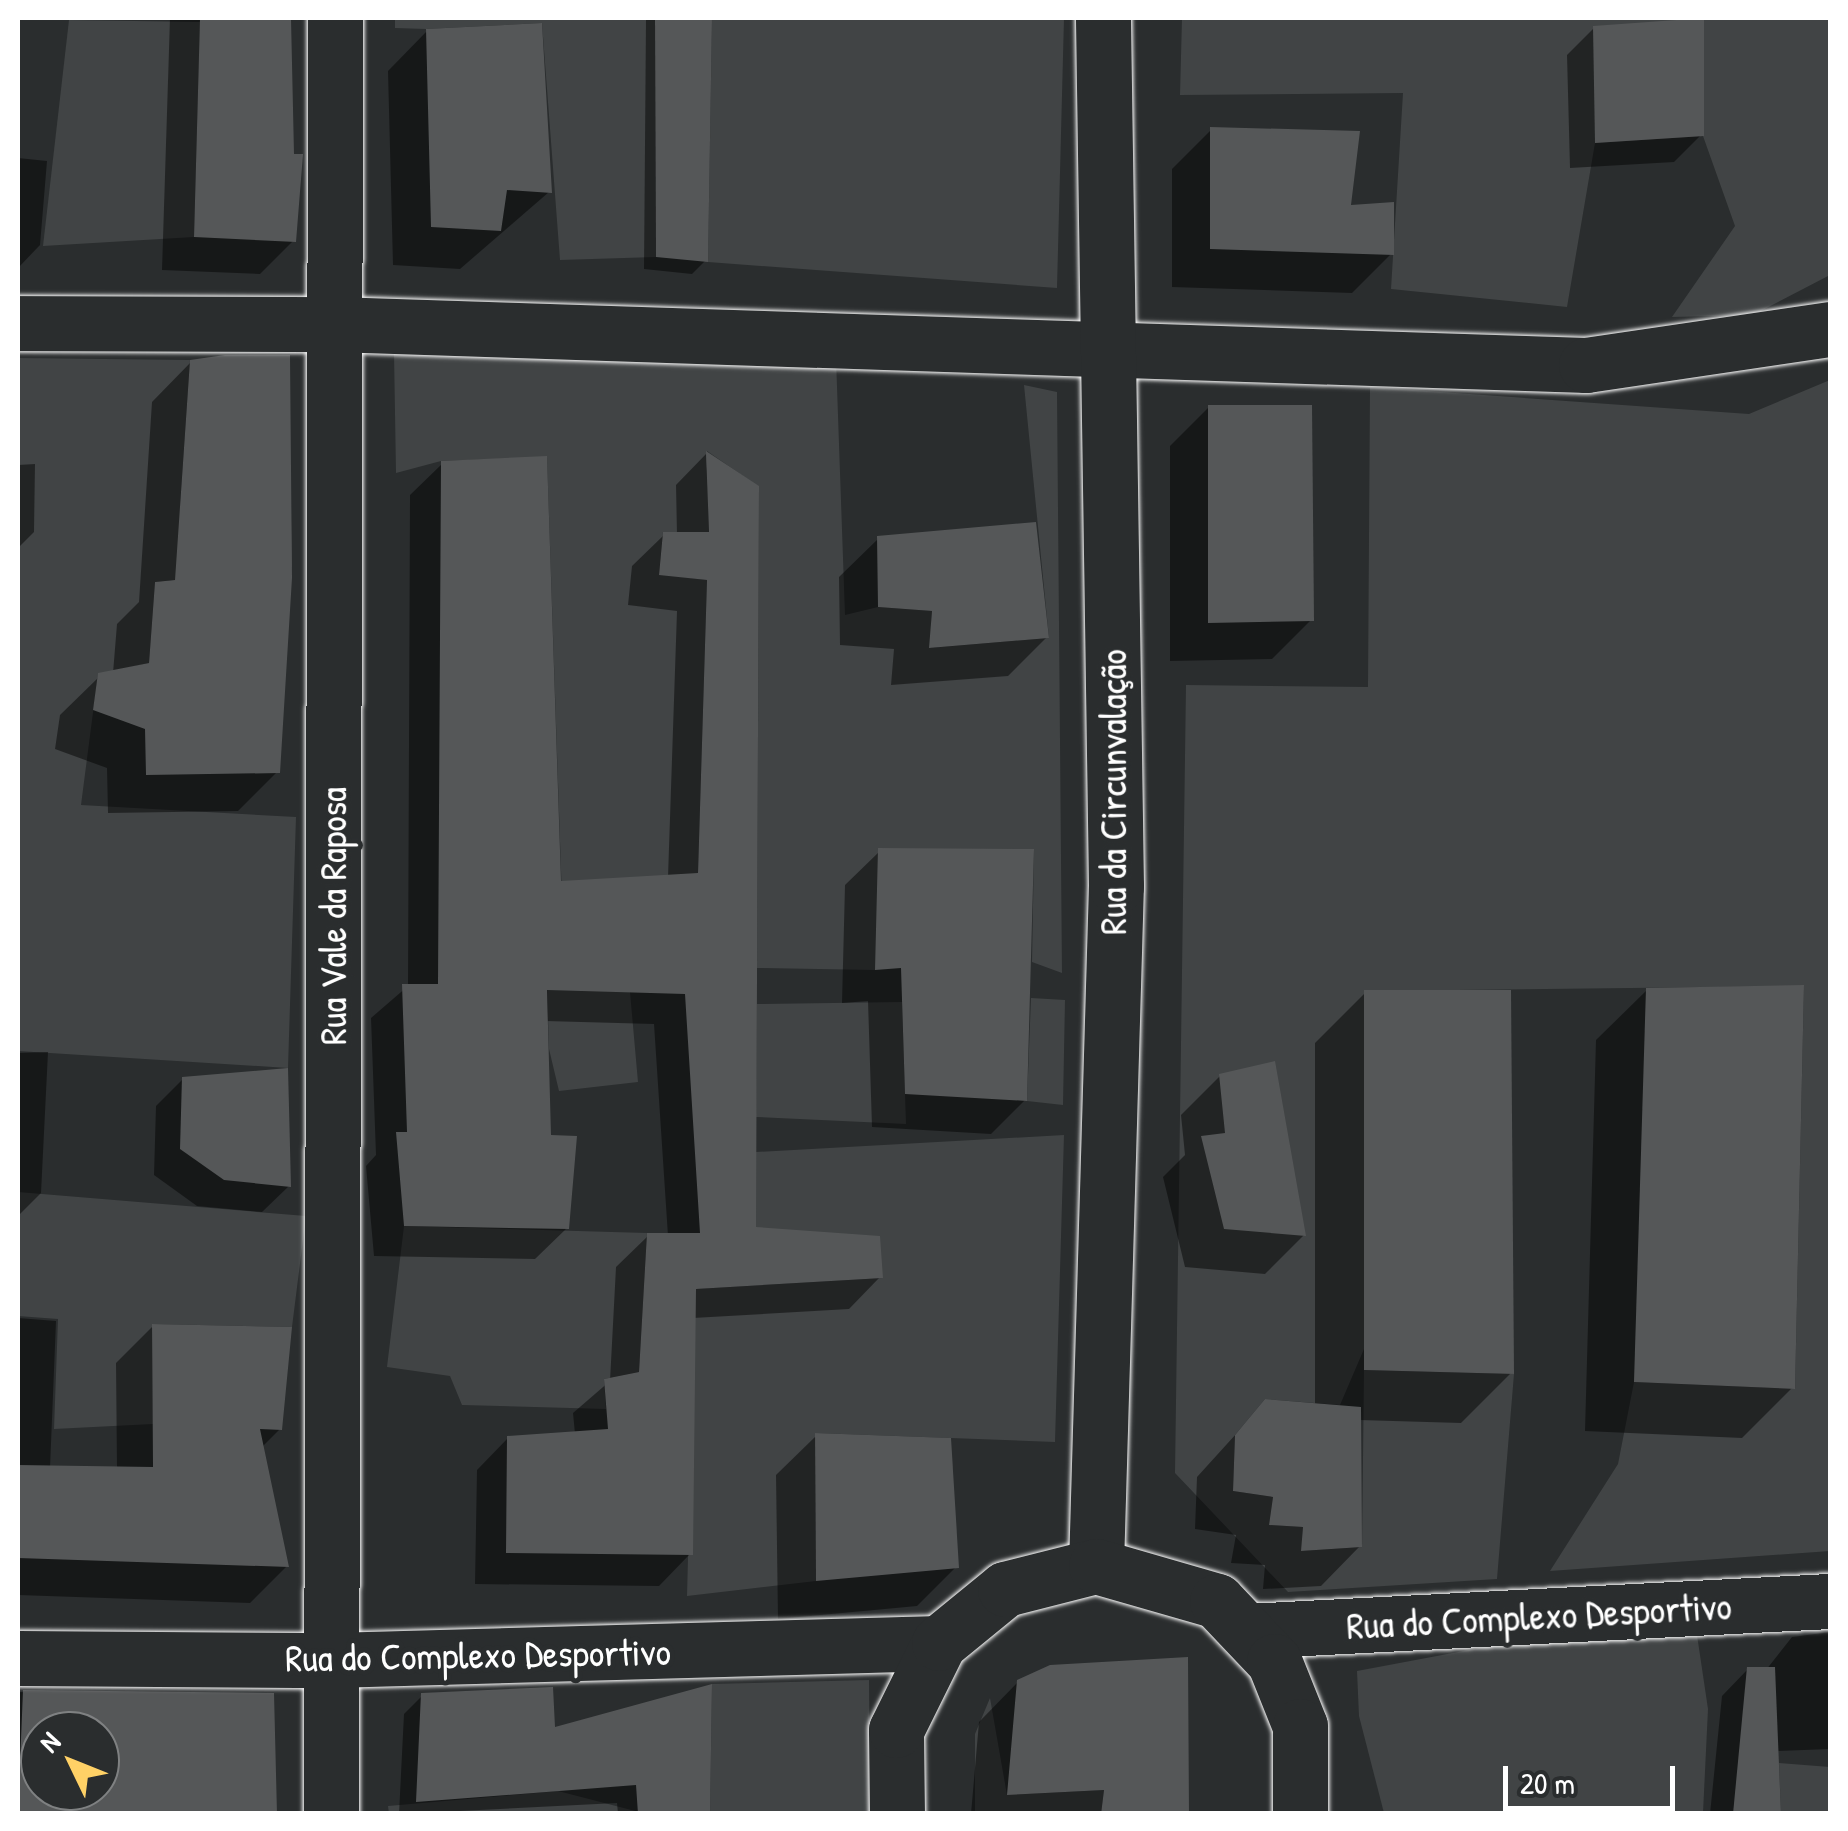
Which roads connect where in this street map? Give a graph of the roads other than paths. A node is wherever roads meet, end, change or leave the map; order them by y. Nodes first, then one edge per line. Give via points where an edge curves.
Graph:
1 (335, 18) edge
2 (1103, 18) edge
3 (18, 323) edge
4 (334, 324) junction
5 (1830, 329) edge
6 (1106, 350) junction
7 (1096, 1566) junction
8 (1830, 1601) edge
9 (1248, 1632) junction
10 (939, 1643) junction
11 (18, 1658) edge
12 (332, 1660) junction
13 (331, 1814) edge
14 (897, 1814) edge
15 (1300, 1814) edge

1 - 4 street, Rua Vale da Raposa
2 - 6 street, Rua da Circunvalação
3 - 4 street
4 - 6 street
4 - 12 street, Rua Vale da Raposa
5 - 6 street via 1586,365
6 - 7 street, Rua da Circunvalação via 1116,886
7 - 9 street via 1217,1601
7 - 10 street via 1005,1589
8 - 9 street, Rua do Complexo Desportivo
9 - 15 street via 1274,1661 1300,1726
10 - 12 street, Rua do Complexo Desportivo
10 - 14 street via 896,1730
11 - 12 street, Rua do Complexo Desportivo
12 - 13 street, Rua Vale da Raposa

